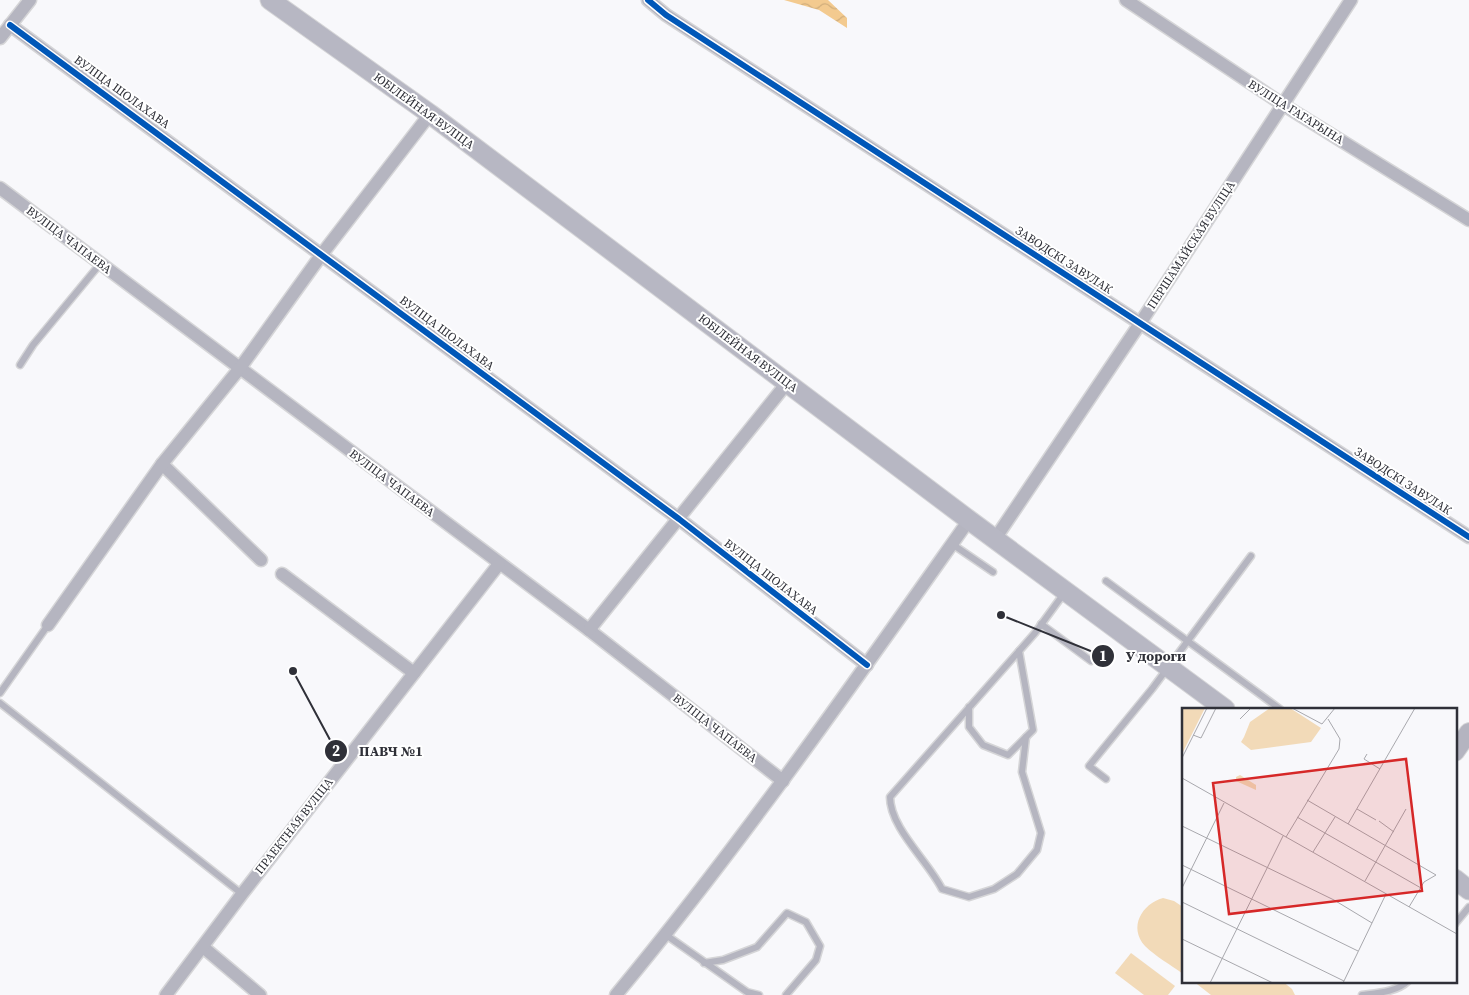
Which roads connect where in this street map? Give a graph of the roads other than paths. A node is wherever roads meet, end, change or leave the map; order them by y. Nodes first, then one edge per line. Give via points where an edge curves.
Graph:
1 (30, 0) edge
2 (648, 0) edge
3 (1126, 0) edge
4 (1351, 0) edge
5 (277, 2) edge
6 (10, 24) junction
7 (0, 38) edge
8 (1282, 104) junction
9 (430, 114) junction
10 (0, 188) edge
11 (1469, 220) edge
12 (322, 254) junction
13 (100, 264) junction
14 (1141, 322) junction
15 (20, 365) dead end
16 (240, 368) junction
17 (787, 383) junction
18 (162, 464) junction
19 (679, 518) junction
20 (969, 520) junction
21 (1469, 537) edge
22 (995, 539) junction
23 (952, 544) junction
24 (1250, 556) dead end
25 (261, 560) dead end
26 (499, 564) junction
27 (993, 572) dead end
28 (282, 574) dead end
29 (1106, 581) dead end
30 (1066, 591) junction
31 (1041, 624) junction
32 (48, 625) joint
33 (588, 630) junction
34 (1186, 642) junction
35 (1019, 651) junction
36 (1091, 661) dead end
37 (866, 665) junction
38 (1168, 667) junction
39 (414, 673) junction
40 (0, 693) edge
41 (0, 702) edge
42 (969, 707) junction
43 (1224, 708) edge
44 (1279, 708) edge
45 (1469, 732) edge
46 (1026, 737) junction
47 (1456, 751) edge
48 (1106, 779) dead end
49 (783, 781) junction
50 (1456, 881) edge
51 (1469, 890) edge
52 (242, 894) junction
53 (1469, 906) edge
54 (1456, 923) edge
55 (666, 935) junction
56 (203, 946) junction
57 (704, 963) junction
58 (1406, 982) edge
59 (166, 995) edge
60 (260, 995) edge
61 (616, 995) edge
62 (758, 995) edge
63 (786, 995) edge
64 (1362, 995) edge

1 - 6 street
2 - 14 street, ЗАВОДСКІ ЗАВУЛАК
3 - 8 street, ВУЛІЦА ГАГАРЫНА
4 - 8 street, ПЕРШАМАЙСКАЯ ВУЛІЦА
5 - 9 main road, ЮБІЛЕЙНАЯ ВУЛІЦА
6 - 7 street
6 - 12 street, ВУЛІЦА ШОЛАХАВА
8 - 11 street, ВУЛІЦА ГАГАРЫНА
8 - 14 street, ПЕРШАМАЙСКАЯ ВУЛІЦА
9 - 12 street
9 - 17 main road, ЮБІЛЕЙНАЯ ВУЛІЦА
10 - 13 street, ВУЛІЦА ЧАПАЕВА
12 - 16 street
12 - 19 street, ВУЛІЦА ШОЛАХАВА
13 - 15 lane
13 - 16 street, ВУЛІЦА ЧАПАЕВА
14 - 21 street, ЗАВОДСКІ ЗАВУЛАК
14 - 22 street, ПЕРШАМАЙСКАЯ ВУЛІЦА
16 - 18 street
16 - 26 street, ВУЛІЦА ЧАПАЕВА
17 - 19 street
17 - 20 main road, ЮБІЛЕЙНАЯ ВУЛІЦА
18 - 25 street
18 - 32 street
19 - 33 street
19 - 37 street, ВУЛІЦА ШОЛАХАВА
20 - 22 main road, ЮБІЛЕЙНАЯ ВУЛІЦА
20 - 23 street
22 - 30 main road, ЮБІЛЕЙНАЯ ВУЛІЦА
23 - 27 lane
23 - 37 street
24 - 34 lane
26 - 33 street, ВУЛІЦА ЧАПАЕВА
26 - 39 street, ПРАЕКТНАЯ ВУЛІЦА
28 - 39 street
29 - 34 lane
30 - 31 lane
30 - 38 main road, ЮБІЛЕЙНАЯ ВУЛІЦА
31 - 35 lane
31 - 36 lane
32 - 40 lane
33 - 49 street, ВУЛІЦА ЧАПАЕВА
34 - 38 lane
34 - 44 lane
35 - 42 lane
35 - 46 lane via 1033,730
37 - 49 street
38 - 43 main road, ЮБІЛЕЙНАЯ ВУЛІЦА
38 - 48 lane via 1089,766
39 - 52 street, ПРАЕКТНАЯ ВУЛІЦА
41 - 52 lane
42 - 46 lane via 969,727 983,745 1008,755
42 - 46 lane via 890,797 890,808 901,829 942,889 970,897 994,889 1016,874 1037,850 1042,833 1022,772
45 - 47 street
49 - 55 street
50 - 51 main road
52 - 56 street, ПРАЕКТНАЯ ВУЛІЦА
53 - 54 lane
55 - 57 lane
55 - 61 street
56 - 59 street, ПРАЕКТНАЯ ВУЛІЦА
56 - 60 street
57 - 62 lane via 747,992
57 - 63 lane via 723,960 756,947 787,913 806,922 820,946 816,960
58 - 64 lane via 1383,992

